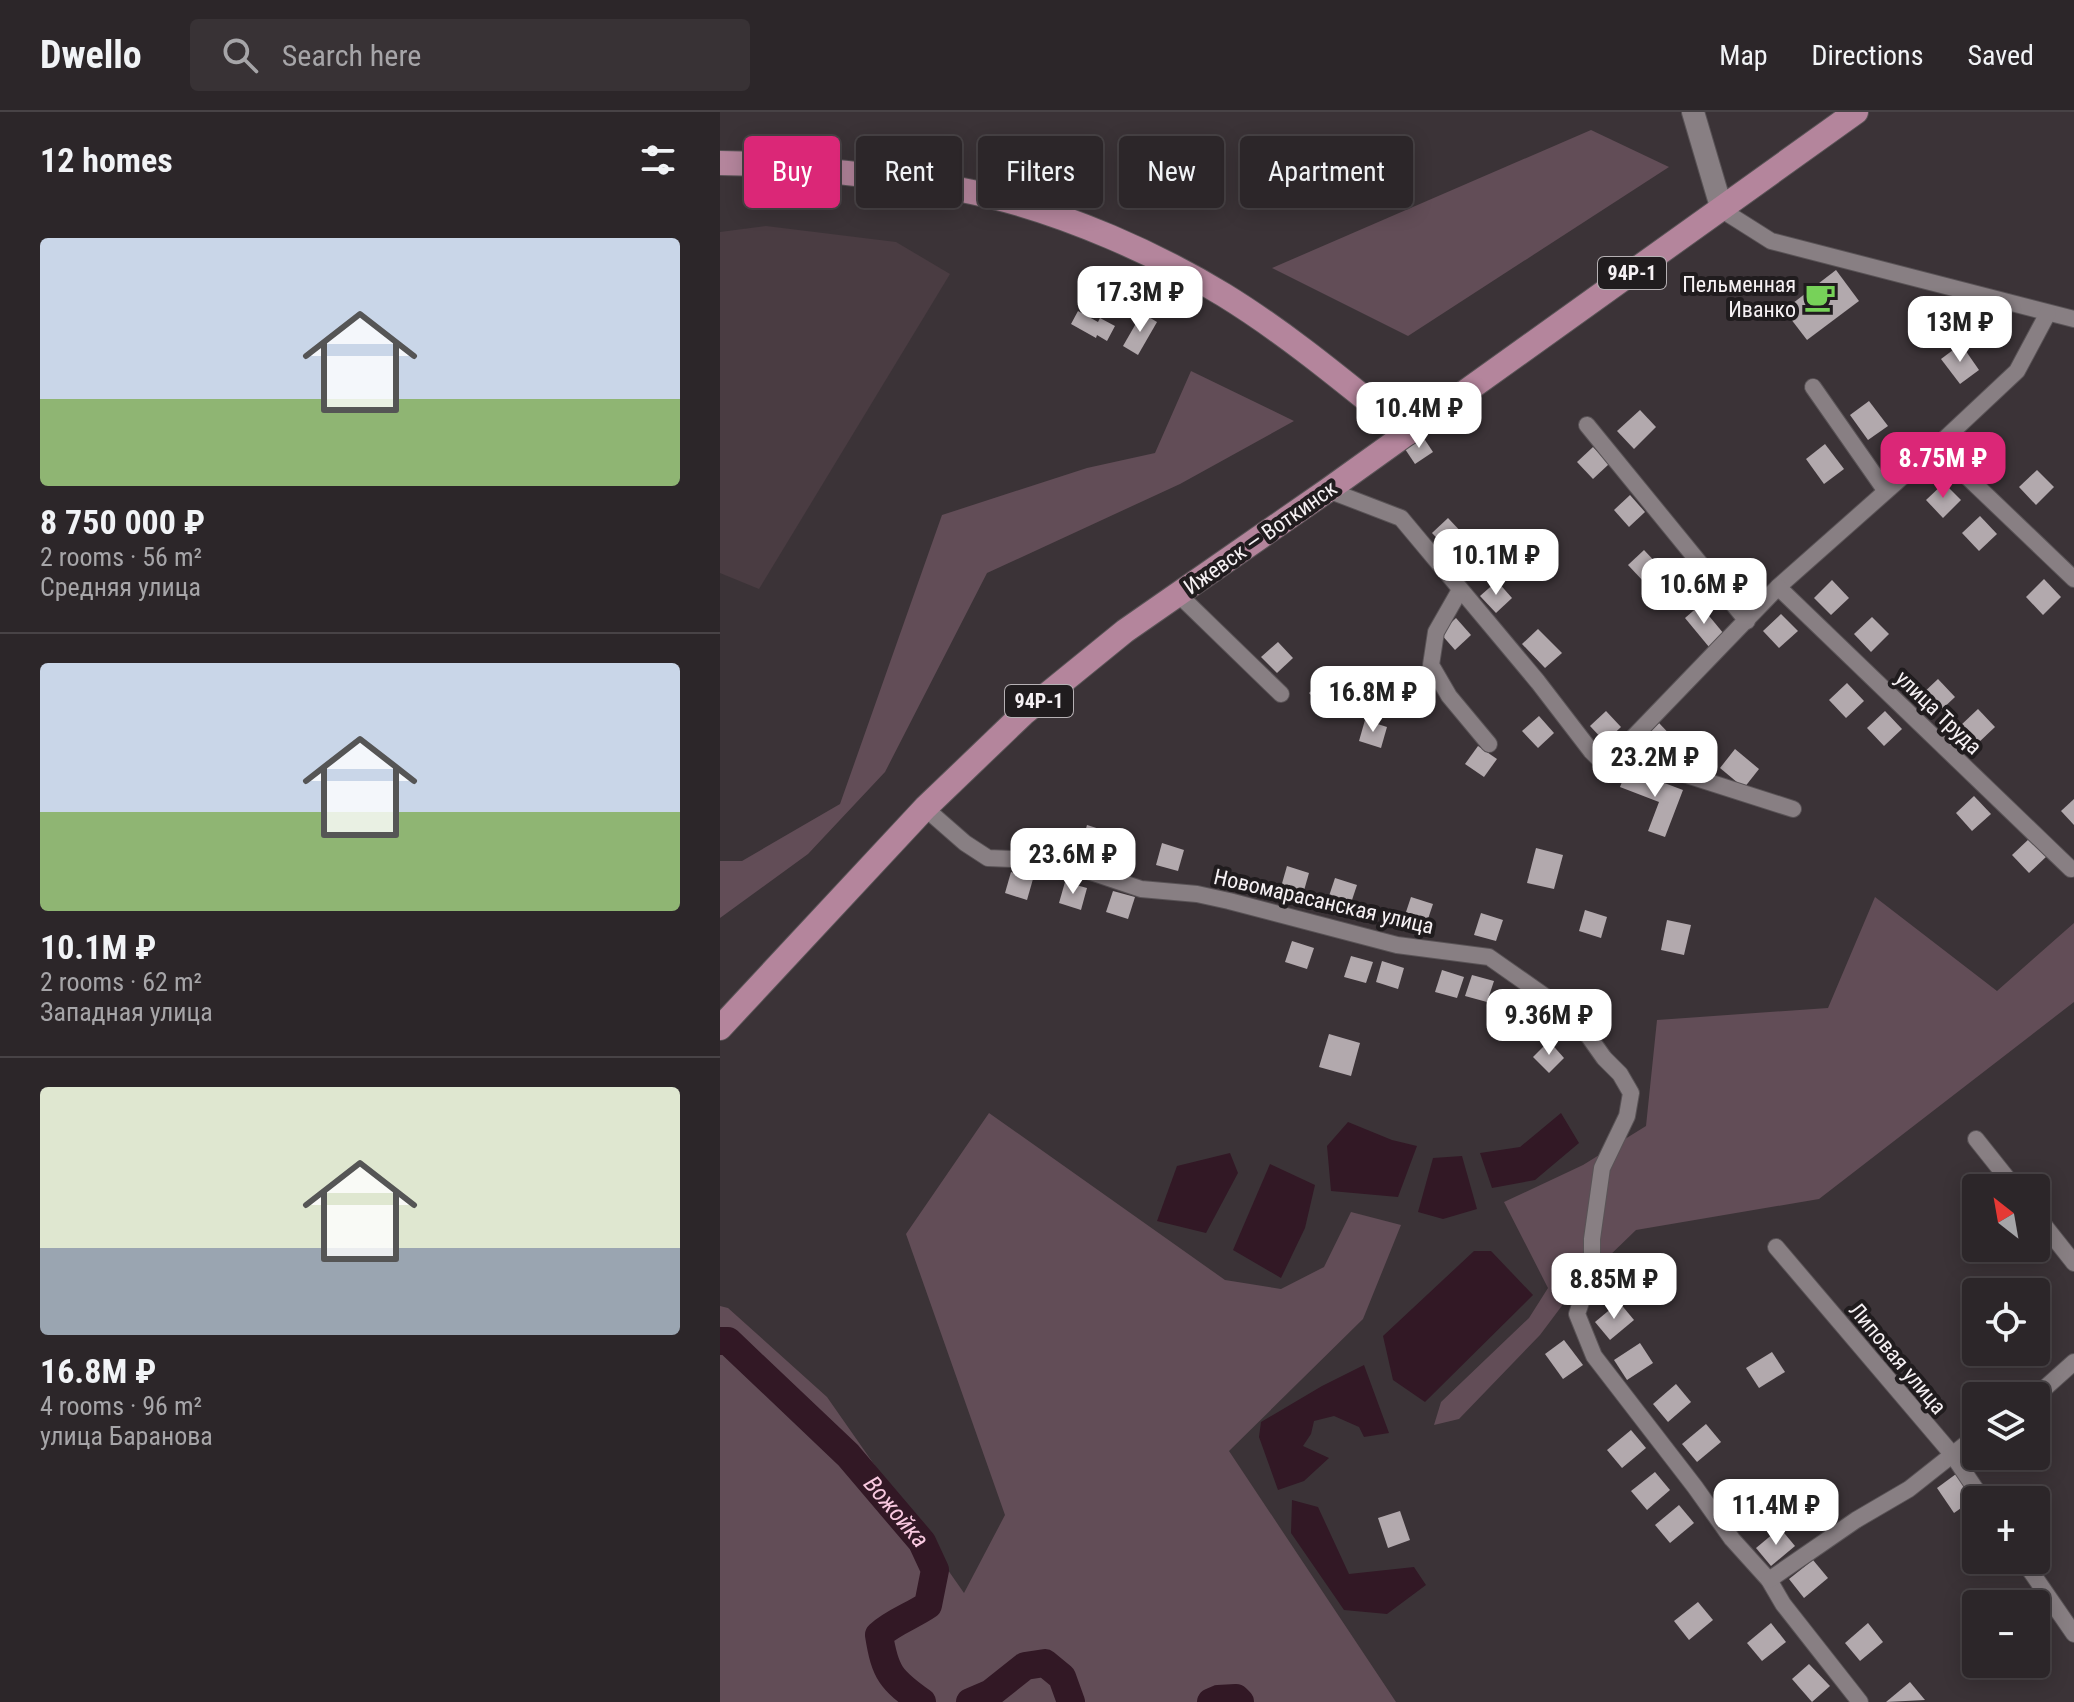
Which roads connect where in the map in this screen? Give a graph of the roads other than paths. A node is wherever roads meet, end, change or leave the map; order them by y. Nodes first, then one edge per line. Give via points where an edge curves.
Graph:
1 (1693, 112) edge
2 (1856, 112) edge
3 (720, 163) edge
4 (1722, 210) junction
5 (2048, 313) junction
6 (2074, 319) edge
7 (1813, 387) dead end
8 (1587, 425) dead end
9 (1408, 433) junction
10 (1936, 447) junction
11 (1328, 490) junction
12 (1885, 490) junction
13 (2074, 579) edge
14 (1778, 587) junction
15 (1460, 590) junction
16 (1178, 594) junction
17 (1747, 621) junction
18 (1281, 694) dead end
19 (1489, 744) dead end
20 (1618, 753) junction
21 (925, 808) junction
22 (1793, 809) dead end
23 (2071, 869) dead end
24 (720, 1028) edge
25 (1976, 1139) dead end
26 (2004, 1174) edge
27 (2050, 1233) edge
28 (1776, 1247) dead end
29 (2074, 1263) edge
30 (2074, 1362) edge
31 (2050, 1383) edge
32 (1962, 1446) edge
33 (1952, 1454) junction
34 (1974, 1486) edge
35 (2033, 1574) edge
36 (1769, 1580) junction
37 (2074, 1634) edge
38 (1860, 1702) edge

1 - 4 street
2 - 4 main road, Ижевск — Воткинск / 94Р-1
3 - 9 main road via 917,181 992,196 1085,227 1223,294 1282,333
4 - 5 street via 1771,241
4 - 9 main road, Ижевск — Воткинск / 94Р-1
5 - 6 street
5 - 10 street via 2017,371
7 - 12 street
8 - 17 street
9 - 11 main road, Ижевск — Воткинск / 94Р-1
10 - 12 street
10 - 13 street
11 - 15 street via 1401,518
11 - 16 main road, Ижевск — Воткинск / 94Р-1
12 - 14 street
14 - 17 street
14 - 23 street, улица Труда
15 - 19 street via 1436,632 1431,665
15 - 20 street via 1600,760
16 - 18 street
16 - 21 main road, Ижевск — Воткинск / 94Р-1 via 1023,714
17 - 20 street
20 - 22 street
21 - 24 main road, Ижевск — Воткинск / 94Р-1
21 - 36 street, Новомарасанская улица via 988,858 1067,864 1141,889 1197,894 1397,945 1489,957 1580,1024 1631,1093 1627,1116 1602,1168 1592,1269 1577,1314 1594,1356
25 - 26 street
27 - 29 street
28 - 33 street, Липовая улица
30 - 31 street
32 - 33 street
33 - 34 street, Липовая улица
33 - 36 street via 1909,1489
35 - 37 street
36 - 38 street, Новомарасанская улица

